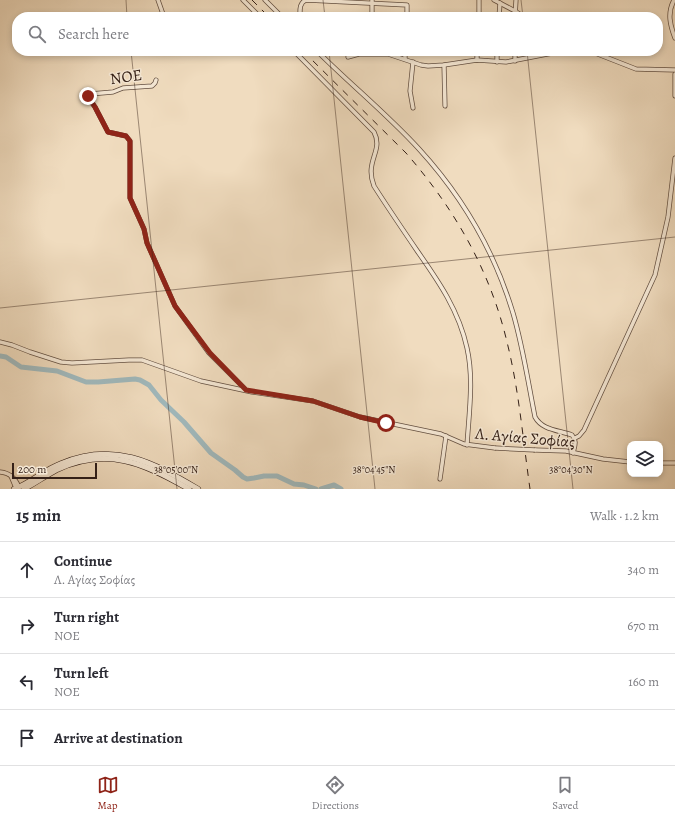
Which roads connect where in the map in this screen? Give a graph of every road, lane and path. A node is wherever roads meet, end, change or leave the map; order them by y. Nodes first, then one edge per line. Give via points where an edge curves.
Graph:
1 (158, 0) edge
2 (243, 0) edge
3 (265, 0) edge
4 (311, 0) edge
5 (479, 0) edge
6 (494, 0) edge
7 (516, 0) edge
8 (674, 0) edge
9 (372, 2) edge
10 (500, 3) junction
11 (515, 11) joint
12 (162, 12) edge
13 (255, 12) edge
14 (277, 12) edge
15 (300, 12) edge
16 (407, 12) edge
17 (479, 12) edge
18 (499, 12) edge
19 (675, 38) edge
20 (299, 56) edge
21 (322, 56) edge
22 (395, 56) edge
23 (477, 56) edge
24 (497, 56) edge
25 (514, 56) edge
26 (538, 56) edge
27 (603, 56) edge
28 (405, 59) joint
29 (477, 60) junction
30 (514, 61) junction
31 (413, 62) junction
32 (497, 62) junction
33 (444, 65) junction
34 (675, 70) edge
35 (675, 74) edge
36 (156, 80) dead end
37 (675, 96) edge
38 (445, 106) dead end
39 (412, 108) dead end
40 (675, 158) edge
41 (0, 342) edge
42 (246, 390) junction
43 (446, 436) junction
44 (575, 438) junction
45 (467, 445) junction
46 (573, 453) junction
47 (627, 462) edge
48 (663, 463) edge
49 (675, 463) edge
50 (0, 472) edge
51 (440, 478) dead end
52 (19, 489) edge
53 (188, 489) edge
54 (198, 489) edge

1 - 12 street
2 - 13 street
3 - 14 street
4 - 9 street
4 - 15 street via 303,2
5 - 17 street
6 - 10 street
7 - 11 street
8 - 19 street via 669,15
9 - 16 street via 407,5
10 - 11 street
10 - 18 street
20 - 45 street via 374,132 378,145 370,169 374,186 438,281 456,313 468,349 470,371
21 - 44 street via 419,149 455,193 482,238 504,288 521,344 535,417 542,426
22 - 28 street
23 - 29 street
24 - 32 street
25 - 30 street
26 - 30 street
27 - 34 street via 636,69
28 - 31 street
29 - 32 street
29 - 33 street
30 - 32 street
31 - 33 street via 428,66
31 - 39 street via 410,91
33 - 38 street
35 - 37 street
36 - 42 street, NOE via 152,86 90,94 88,98 108,132 126,136 130,141 131,204 144,229 147,243 175,306 210,353
40 - 44 street via 668,217 655,275 584,430
41 - 42 street, Λ. Αγίας Σοφίας via 61,362 142,360 201,381
42 - 43 street, Λ. Αγίας Σοφίας via 313,401 360,417
43 - 45 street, Λ. Αγίας Σοφίας
43 - 51 street
44 - 46 street
45 - 46 street, Λ. Αγίας Σοφίας, bridge
46 - 47 street, Λ. Αγίας Σοφίας
48 - 49 street
50 - 52 street via 15,479
52 - 53 street via 65,466 102,459 124,460 144,465
52 - 54 street via 61,463 108,454 152,463

